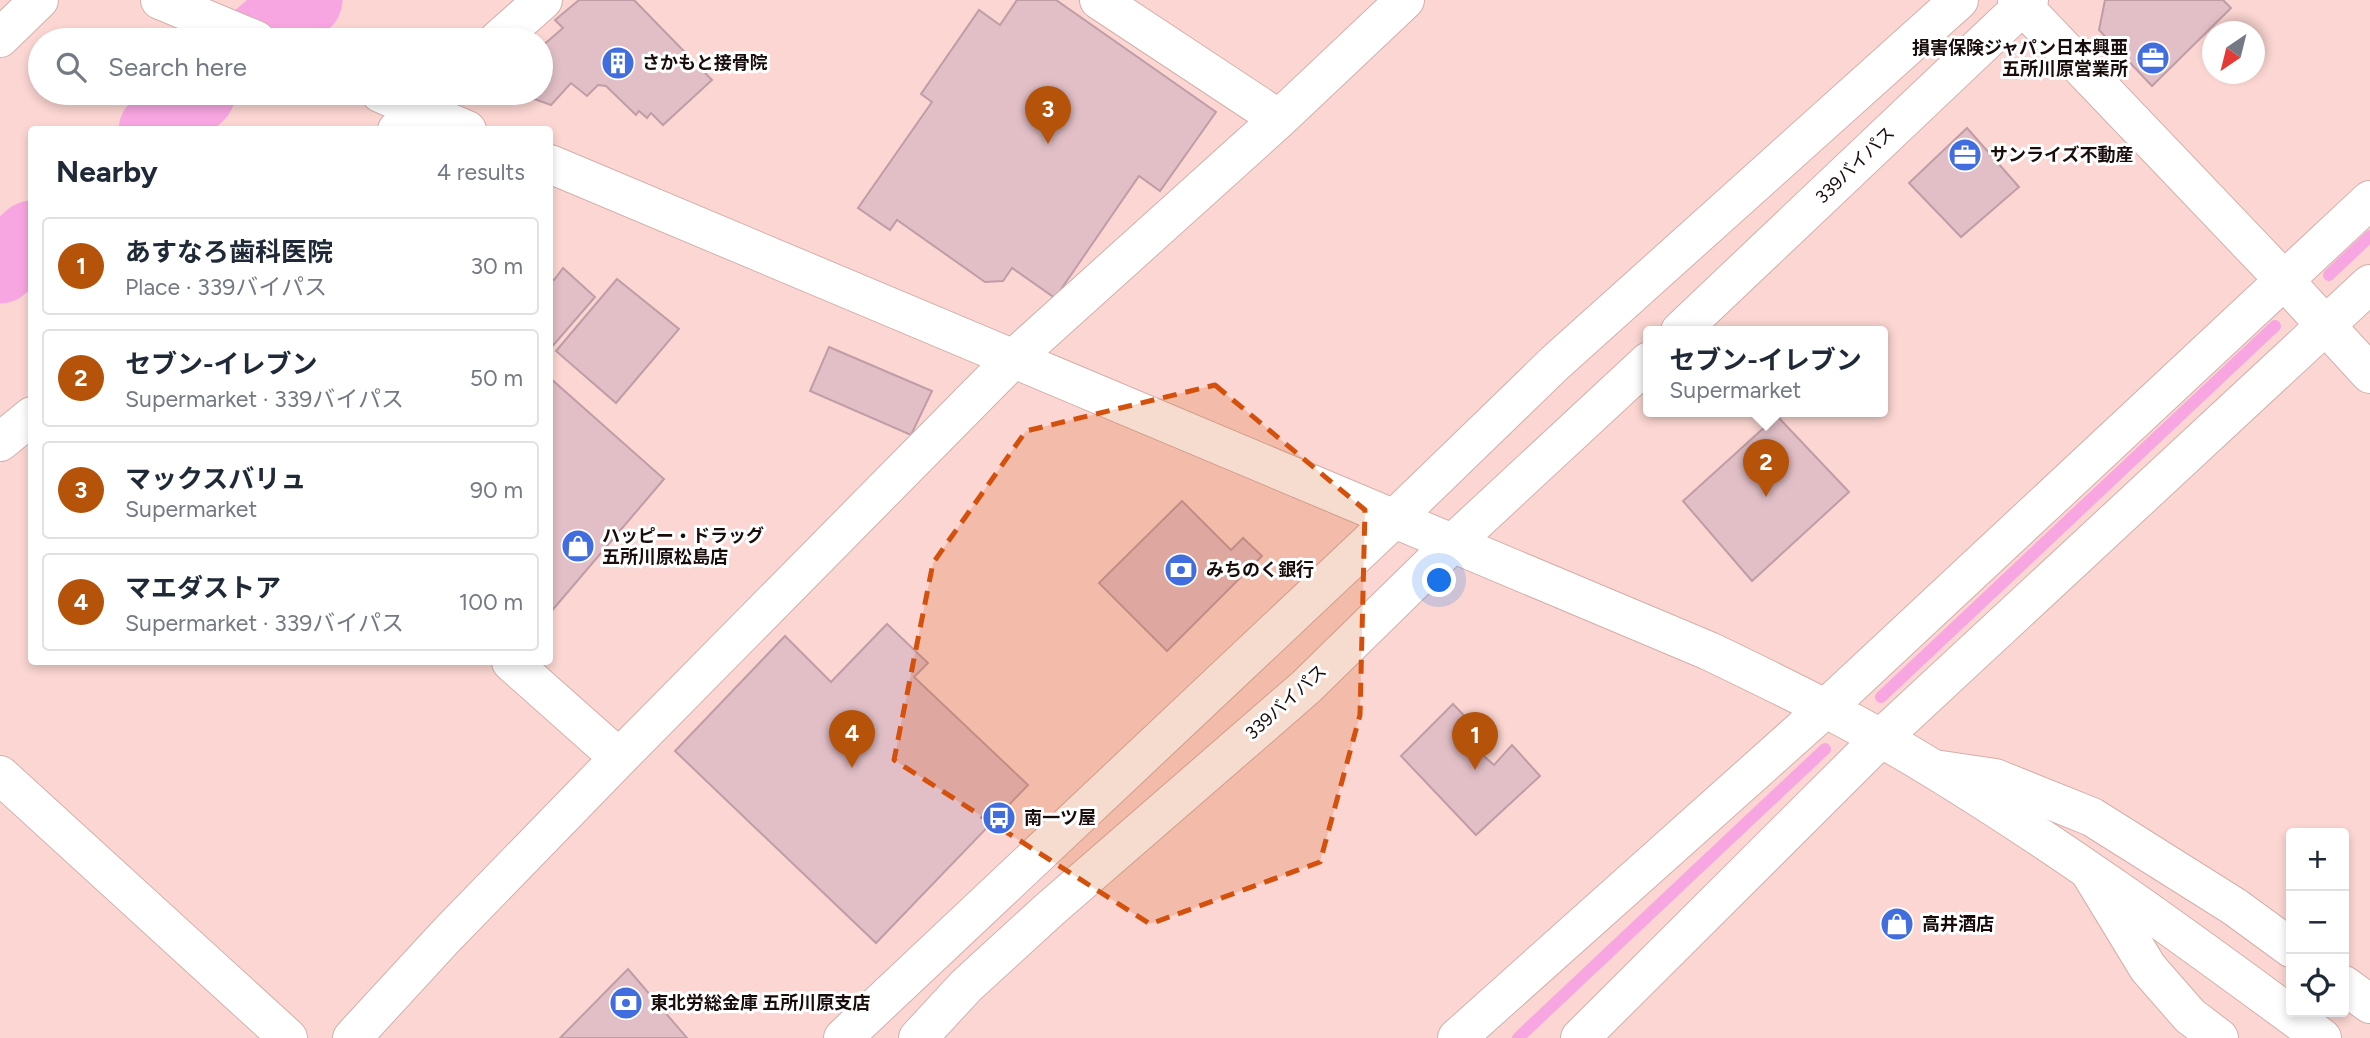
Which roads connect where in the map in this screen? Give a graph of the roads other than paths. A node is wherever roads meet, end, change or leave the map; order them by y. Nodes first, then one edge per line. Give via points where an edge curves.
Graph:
1 (39, 0) edge
2 (160, 0) edge
3 (542, 0) edge
4 (1099, 0) edge
5 (1405, 0) edge
6 (1959, 0) edge
7 (2023, 2) edge
8 (227, 28) edge
9 (511, 28) edge
10 (0, 38) edge
11 (420, 111) edge
12 (1279, 119) junction
13 (457, 126) edge
14 (553, 165) edge
15 (2370, 200) edge
16 (2284, 280) junction
17 (2370, 284) edge
18 (2325, 325) junction
19 (1686, 326) edge
20 (1013, 359) junction
21 (1643, 367) edge
22 (2370, 374) edge
23 (28, 419) edge
24 (0, 442) edge
25 (1394, 519) junction
26 (1453, 544) junction
27 (514, 665) edge
28 (1826, 708) junction
29 (1880, 739) junction
30 (619, 758) junction
31 (1934, 769) junction
32 (0, 775) edge
33 (2089, 871) junction
34 (2286, 944) edge
35 (2349, 989) edge
36 (2370, 1004) edge
37 (1597, 1033) edge
38 (288, 1038) edge
39 (352, 1038) edge
40 (843, 1038) edge
41 (918, 1038) edge
42 (1457, 1038) edge
43 (2219, 1038) edge
44 (2322, 1038) edge

1 - 10 street
2 - 8 street
3 - 9 street
4 - 12 street
5 - 12 street
6 - 25 street via 1555,363
7 - 16 street
7 - 19 street, 339バイパス
11 - 13 street
12 - 20 street
14 - 20 street
15 - 16 street
16 - 18 street
16 - 28 street
17 - 18 street
18 - 22 street
18 - 29 street
20 - 25 street
20 - 30 street
21 - 26 street, 339バイパス
23 - 24 street
25 - 26 street
25 - 40 street
26 - 28 street via 1709,651
26 - 41 street, 339バイパス via 1306,687 966,986
27 - 30 street
28 - 29 street
28 - 42 street
29 - 31 street
29 - 37 street
30 - 39 street
31 - 33 street
31 - 34 street via 1995,778 2092,817
32 - 38 street
33 - 43 street via 2148,968 2190,1016
33 - 44 street
35 - 36 street

